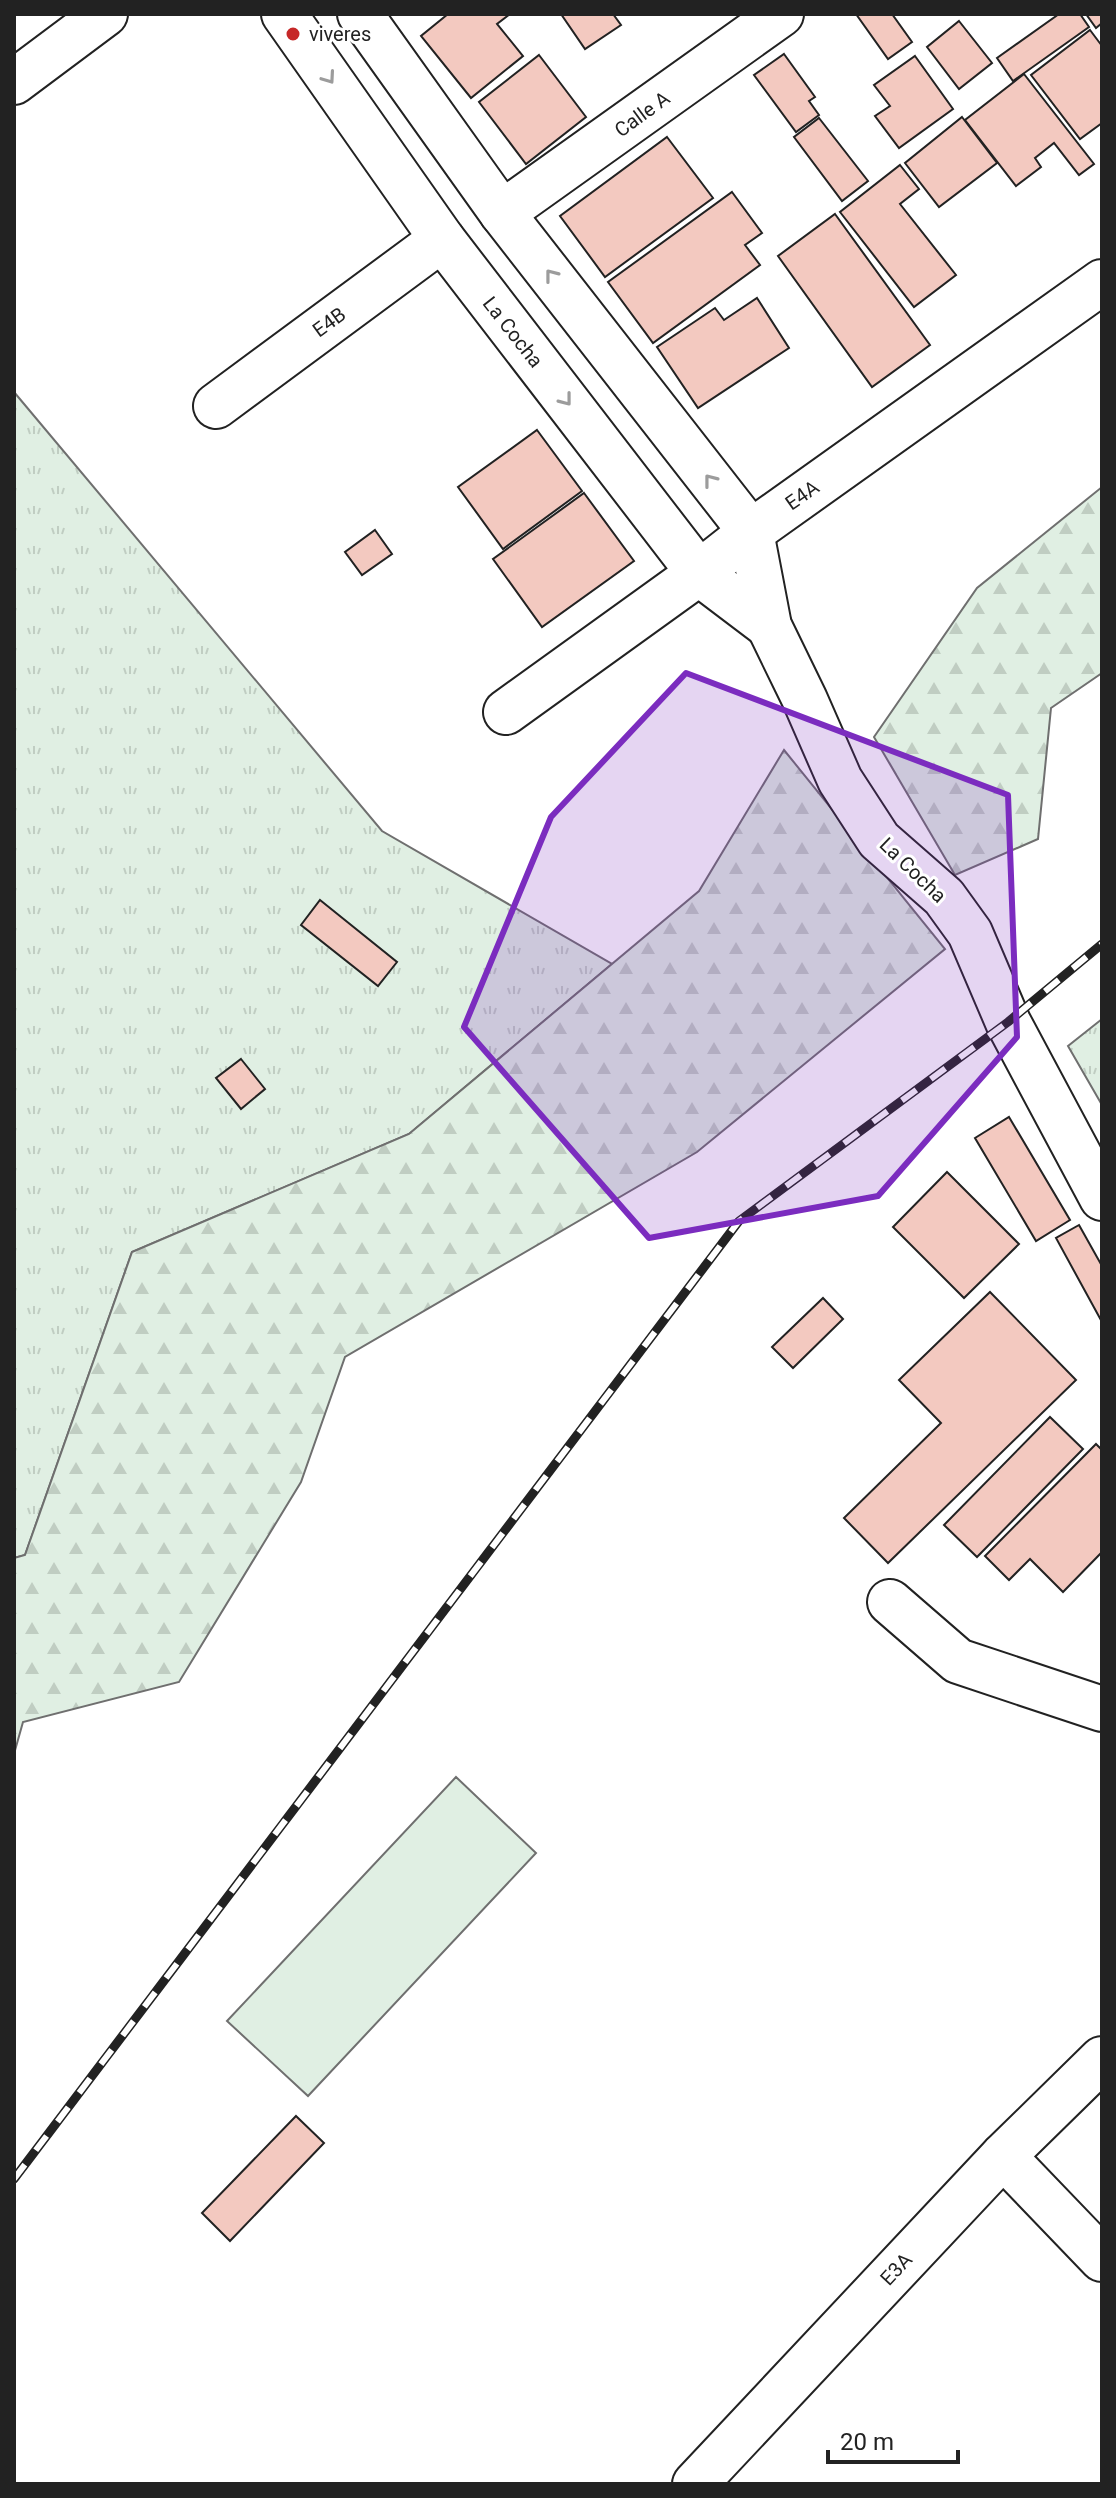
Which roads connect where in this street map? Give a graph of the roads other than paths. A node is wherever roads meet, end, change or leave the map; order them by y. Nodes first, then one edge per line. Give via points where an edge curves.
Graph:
1 (105, 14) edge
2 (284, 14) edge
3 (360, 14) edge
4 (781, 14) edge
5 (14, 82) edge
6 (502, 213) junction
7 (442, 239) junction
8 (1102, 282) edge
9 (216, 406) dead end
10 (751, 532) junction
11 (699, 573) junction
12 (769, 626) junction
13 (506, 712) dead end
14 (1102, 1198) edge
15 (890, 1602) dead end
16 (1102, 1709) edge
17 (1102, 2059) edge
18 (1003, 2156) junction
19 (1102, 2259) edge
20 (695, 2484) edge

1 - 5 street
2 -> 7 street, La Cocha
3 - 6 street, La Cocha
4 - 6 street, Calle A
10 -> 6 street, La Cocha
7 - 9 street, E4B
7 -> 11 street, La Cocha
8 - 10 street, E4A
10 - 11 street, E4A
10 - 12 street, La Cocha
11 - 12 street, La Cocha
11 - 13 street, E4A
12 - 14 street, La Cocha via 840,780 879,840 944,897 970,933 1008,1022
15 - 16 street via 958,1661
17 - 18 street, E3A
18 - 19 street
18 - 20 street, E3A

